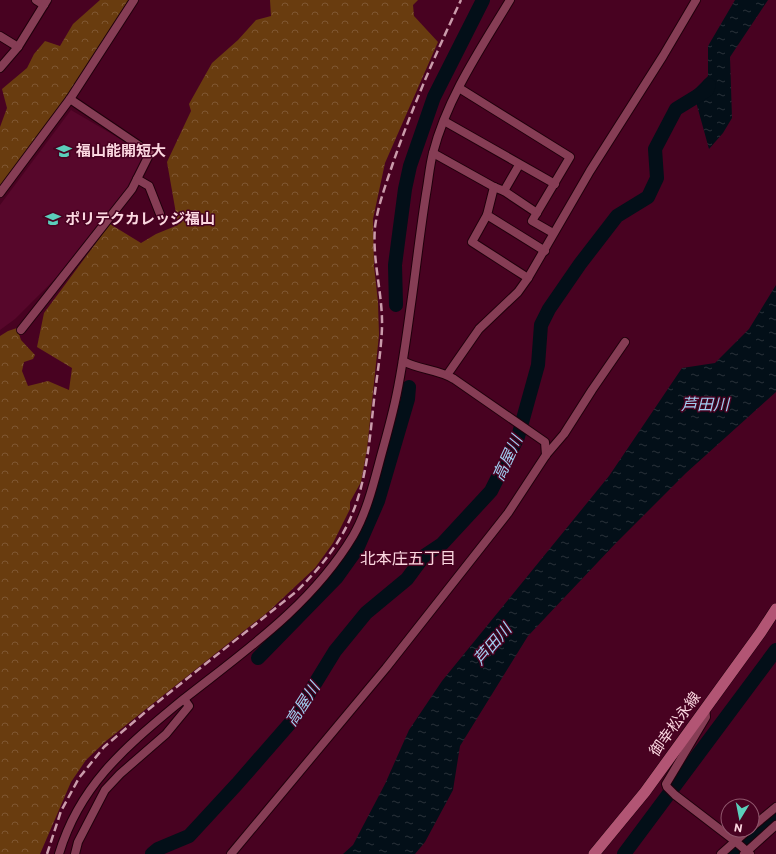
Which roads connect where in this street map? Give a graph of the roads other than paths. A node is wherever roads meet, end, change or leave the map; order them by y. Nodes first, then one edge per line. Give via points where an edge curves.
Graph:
1 (36, 0) edge
2 (134, 0) edge
3 (510, 0) edge
4 (696, 0) edge
5 (46, 3) edge
6 (0, 36) edge
7 (18, 47) junction
8 (0, 68) edge
9 (459, 88) junction
10 (70, 98) junction
11 (444, 121) junction
12 (433, 153) junction
13 (519, 165) junction
14 (137, 179) junction
15 (555, 184) junction
16 (494, 187) junction
17 (504, 191) junction
18 (0, 193) edge
19 (537, 213) junction
20 (160, 214) dead end
21 (487, 215) junction
22 (553, 233) junction
23 (545, 251) junction
24 (528, 278) junction
25 (21, 330) dead end
26 (625, 342) dead end
27 (403, 361) junction
28 (451, 377) junction
29 (546, 455) junction
30 (776, 609) edge
31 (184, 699) junction
32 (705, 708) junction
33 (776, 807) edge
34 (760, 820) edge
35 (776, 825) edge
36 (741, 838) edge
37 (737, 842) junction
38 (746, 852) edge
39 (59, 854) edge
40 (75, 854) edge
41 (231, 854) edge
42 (594, 854) edge
43 (721, 854) edge

1 - 5 street
2 - 10 street
3 - 9 street
4 - 22 street
5 - 7 street
6 - 7 street
7 - 8 street
9 - 11 street
9 - 15 street via 570,158
10 - 14 street via 150,153
10 - 18 street
11 - 12 street
11 - 13 street
12 - 16 street
12 - 27 street
13 - 15 street
13 - 17 street
14 - 20 street via 149,186
14 - 25 street via 132,189
15 - 19 street
16 - 17 street
16 - 21 street
17 - 19 street
19 - 22 street via 532,220
21 - 23 street
21 - 24 street via 472,242
22 - 23 street
23 - 24 street
24 - 28 street via 518,292 478,329
26 - 29 street via 564,434
27 - 28 street
27 - 31 street via 395,404 374,481 354,534 339,558 273,629
28 - 29 street via 545,442
29 - 41 street via 503,519 386,668
30 - 32 main road, 御幸松永線
31 - 39 street via 139,736 96,780 72,820
31 - 40 street via 189,706 166,734 105,790 78,842
32 - 37 street via 706,717 666,784 671,791
32 - 42 main road, 御幸松永線 via 645,792
33 - 34 street
35 - 38 street
36 - 37 street
37 - 38 street
37 - 43 street

